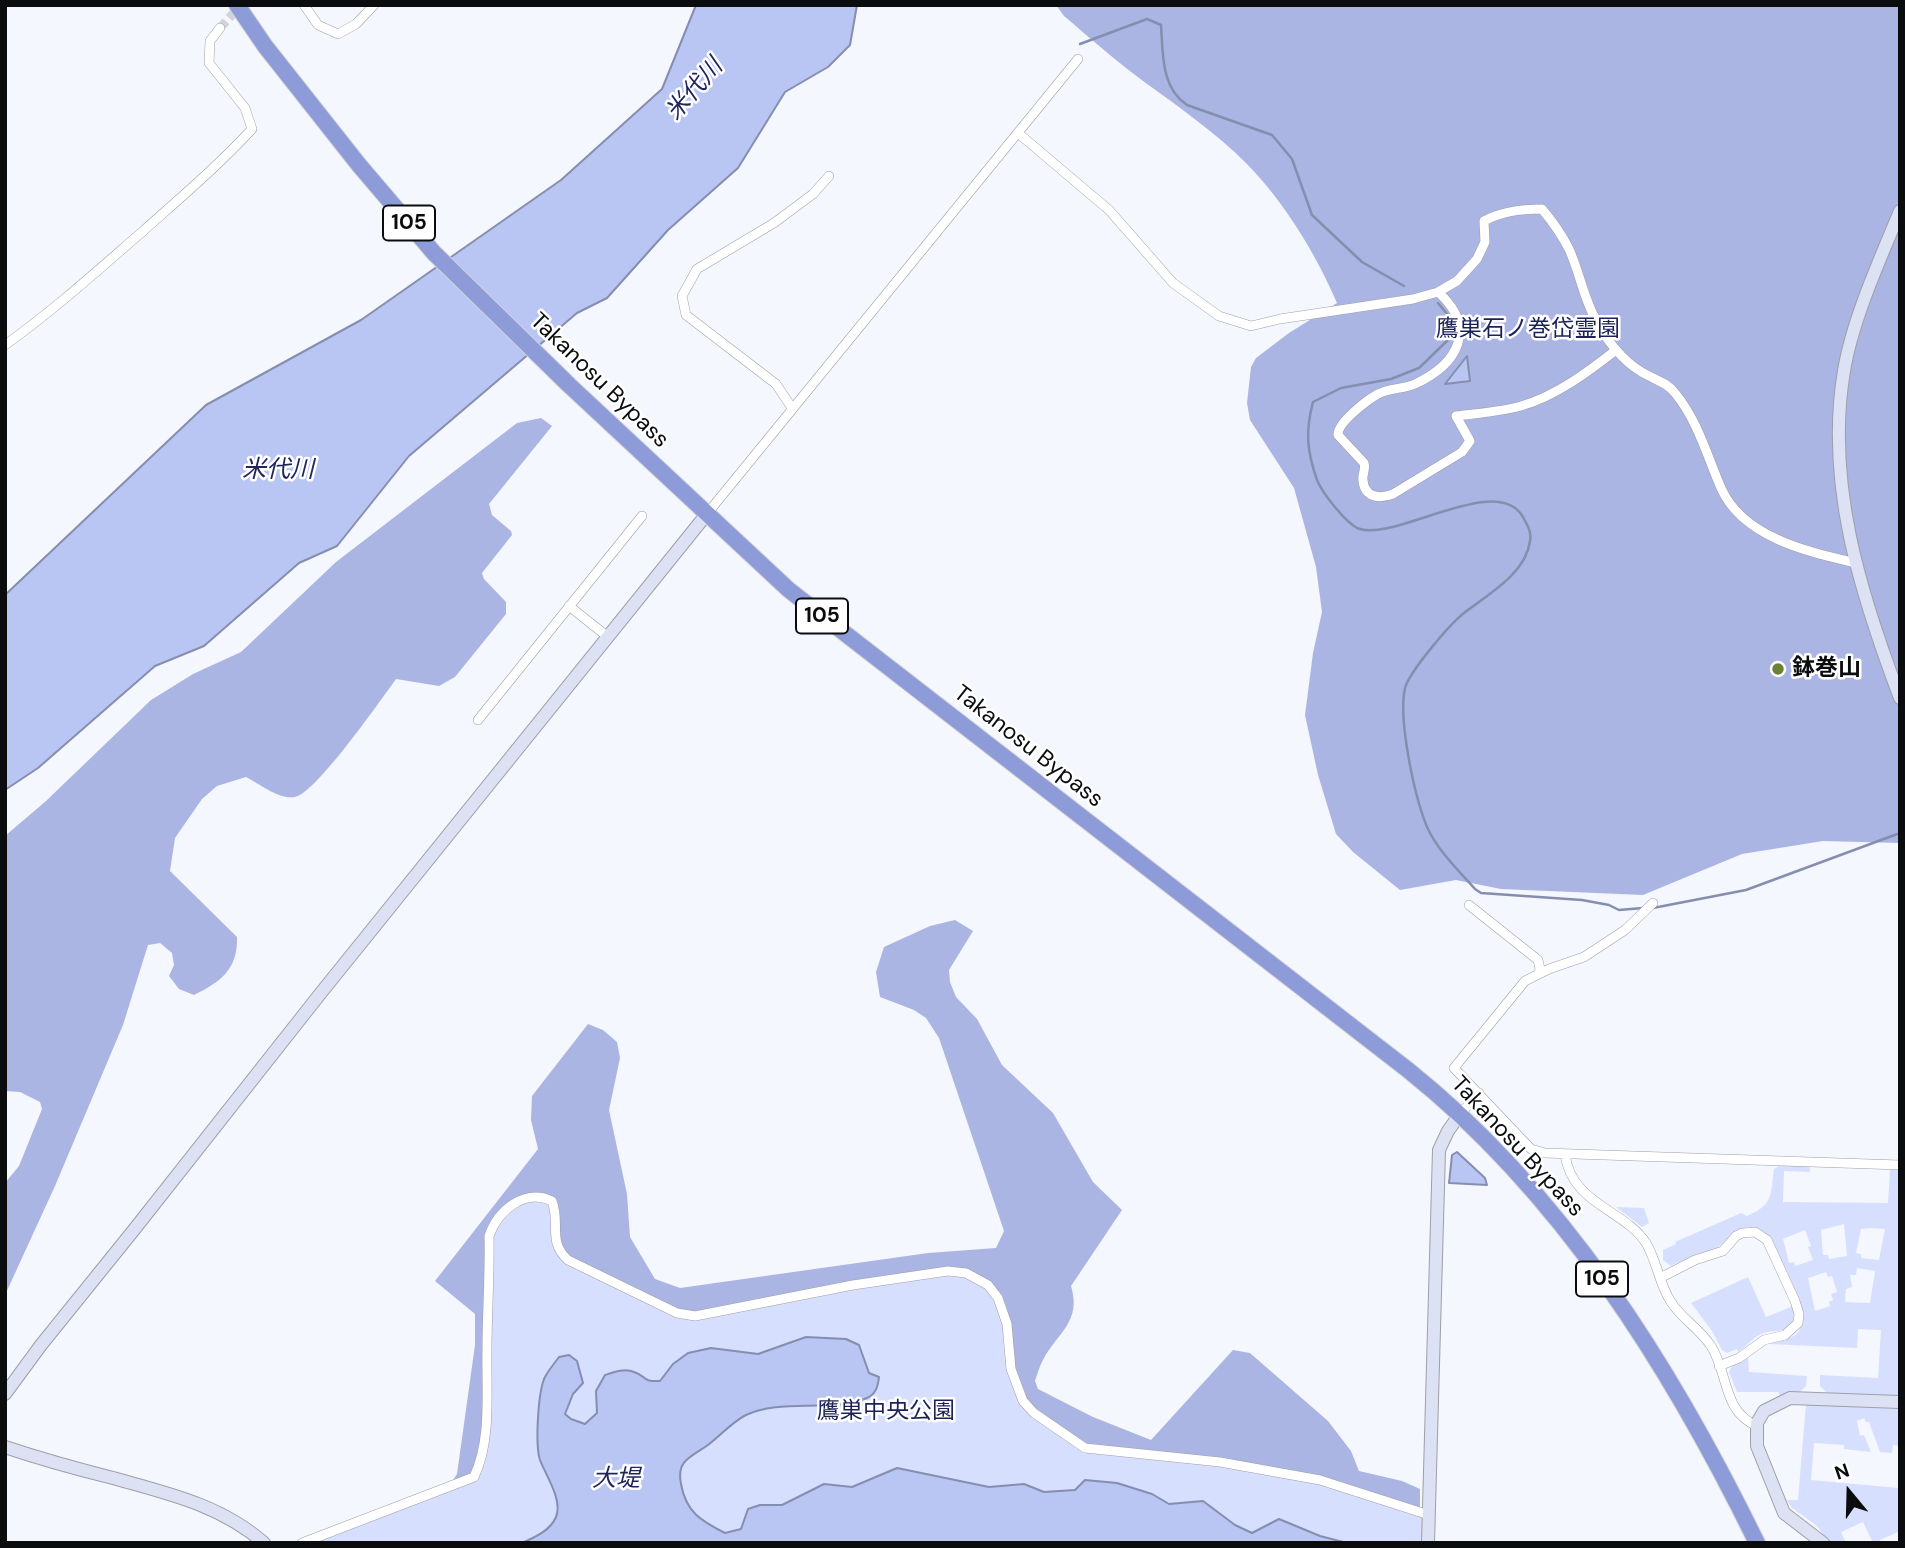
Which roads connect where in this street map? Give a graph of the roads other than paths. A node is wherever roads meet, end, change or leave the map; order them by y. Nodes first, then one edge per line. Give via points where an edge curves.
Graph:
1 (237, 5) edge
2 (303, 5) edge
3 (374, 5) edge
4 (220, 28) tunnel mouth
5 (1078, 59) dead end
6 (1018, 133) junction
7 (829, 176) dead end
8 (1900, 211) edge
9 (1438, 292) junction
10 (5, 345) edge
11 (1616, 350) junction
12 (792, 408) junction
13 (706, 515) junction
14 (642, 516) dead end
15 (1856, 563) junction
16 (569, 606) junction
17 (608, 637) junction
18 (1900, 698) edge
19 (478, 720) dead end
20 (1653, 902) dead end
21 (1469, 905) dead end
22 (1539, 974) junction
23 (1479, 1093) junction
24 (1460, 1114) junction
25 (1565, 1154) junction
26 (1900, 1165) edge
27 (1660, 1278) junction
28 (1719, 1366) junction
29 (5, 1394) edge
30 (1900, 1402) edge
31 (1757, 1426) junction
32 (5, 1447) edge
33 (1429, 1515) junction
34 (264, 1543) edge
35 (302, 1543) edge
36 (1428, 1543) edge
37 (1757, 1543) edge
38 (1823, 1543) edge

1 - 13 highway, Takanosu Bypass / 105 via 359,165 434,253
2 - 3 street via 318,25 338,34 356,24
4 - 10 street via 210,41 209,63 245,108 252,129 180,199 42,319
5 - 6 street
6 - 9 street via 1109,210 1173,284 1219,316 1251,326
6 - 12 street
7 - 12 street via 774,223 697,269 682,296 686,315 776,384
8 - 15 street via 1877,265 1842,382 1842,493
9 - 11 street via 1457,281 1477,259 1485,242 1484,221 1522,209 1542,209 1569,249 1594,318
9 - 11 street via 1458,318 1458,346 1449,360 1412,385 1378,394 1338,430 1363,463 1362,479 1374,497 1393,494 1462,452 1470,441 1456,416 1520,407 1587,372
11 - 15 street via 1672,389 1684,404 1723,491 1747,520 1808,552
12 - 13 street
13 - 17 street
13 - 24 highway, Takanosu Bypass / 105 via 789,590
14 - 16 street
15 - 18 street
16 - 17 street
16 - 19 street
17 - 29 street
20 - 22 street via 1625,930 1584,957
21 - 22 street via 1538,960
22 - 23 street via 1525,982 1454,1068
23 - 24 street
23 - 25 street via 1531,1149
24 - 33 street via 1439,1150
24 - 37 highway, Takanosu Bypass / 105 via 1523,1180 1600,1275 1718,1464
25 - 26 street
25 - 27 street via 1578,1185 1636,1230
27 - 28 street via 1670,1301 1698,1329
27 - 28 street via 1723,1251 1742,1233 1755,1232 1767,1240 1800,1314 1798,1323 1785,1335 1764,1340
28 - 31 street via 1737,1413
30 - 31 street via 1790,1398 1764,1412
31 - 38 street via 1757,1446 1784,1513
32 - 34 street via 179,1496 221,1512
33 - 35 street via 1320,1480 1220,1462 1085,1448 1023,1401 1011,1369 1007,1324 998,1298 988,1285 966,1273 948,1271 866,1283 695,1316 677,1313 568,1260 558,1251 552,1201 527,1196 510,1206 489,1236 485,1420 474,1477
33 - 36 street

